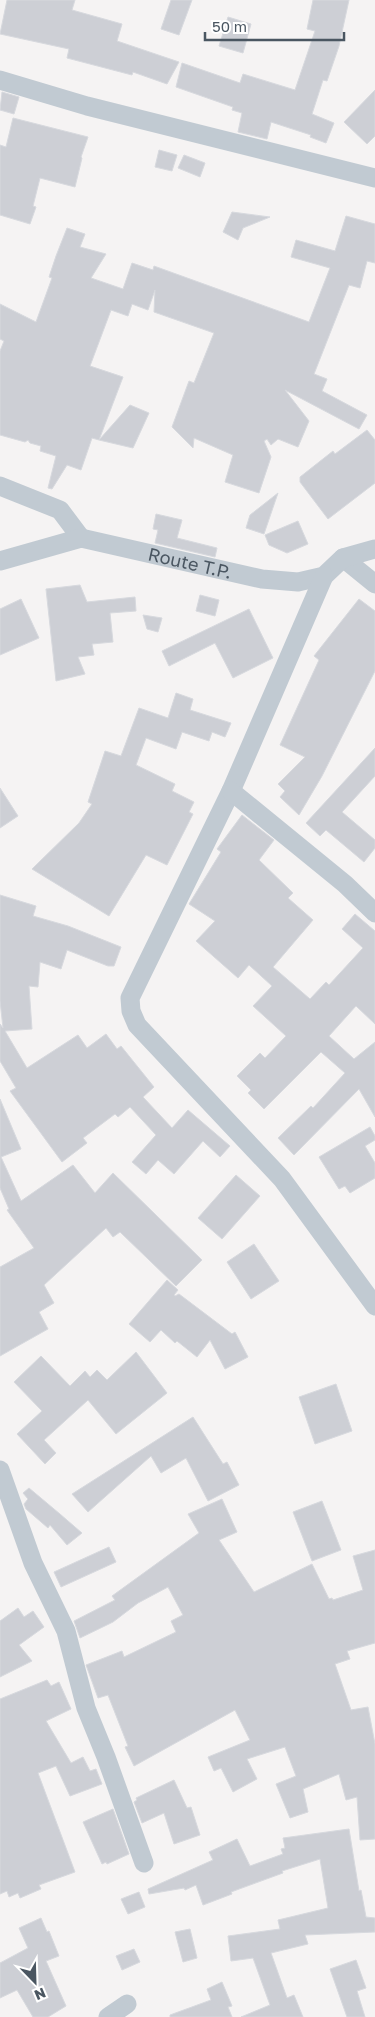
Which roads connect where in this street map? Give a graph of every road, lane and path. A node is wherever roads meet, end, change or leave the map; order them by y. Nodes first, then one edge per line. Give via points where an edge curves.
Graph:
1 (0, 80) edge
2 (375, 178) edge
3 (0, 486) edge
4 (81, 538) junction
5 (375, 549) edge
6 (343, 558) junction
7 (0, 561) edge
8 (324, 576) junction
9 (375, 584) edge
10 (231, 791) junction
11 (375, 913) edge
12 (375, 1306) edge
13 (0, 1470) edge
14 (144, 1863) dead end
15 (127, 2004) dead end
16 (108, 2017) edge

1 - 2 street via 87,106
3 - 4 street via 60,510
4 - 7 street, Route T.P.
4 - 8 street, Route T.P. via 262,579 298,582
5 - 6 street
6 - 8 street
6 - 9 street
8 - 10 street
10 - 11 street via 345,884
10 - 12 street via 130,998 131,1011 138,1025 282,1179
13 - 14 street via 33,1563 66,1631 86,1708
15 - 16 street

